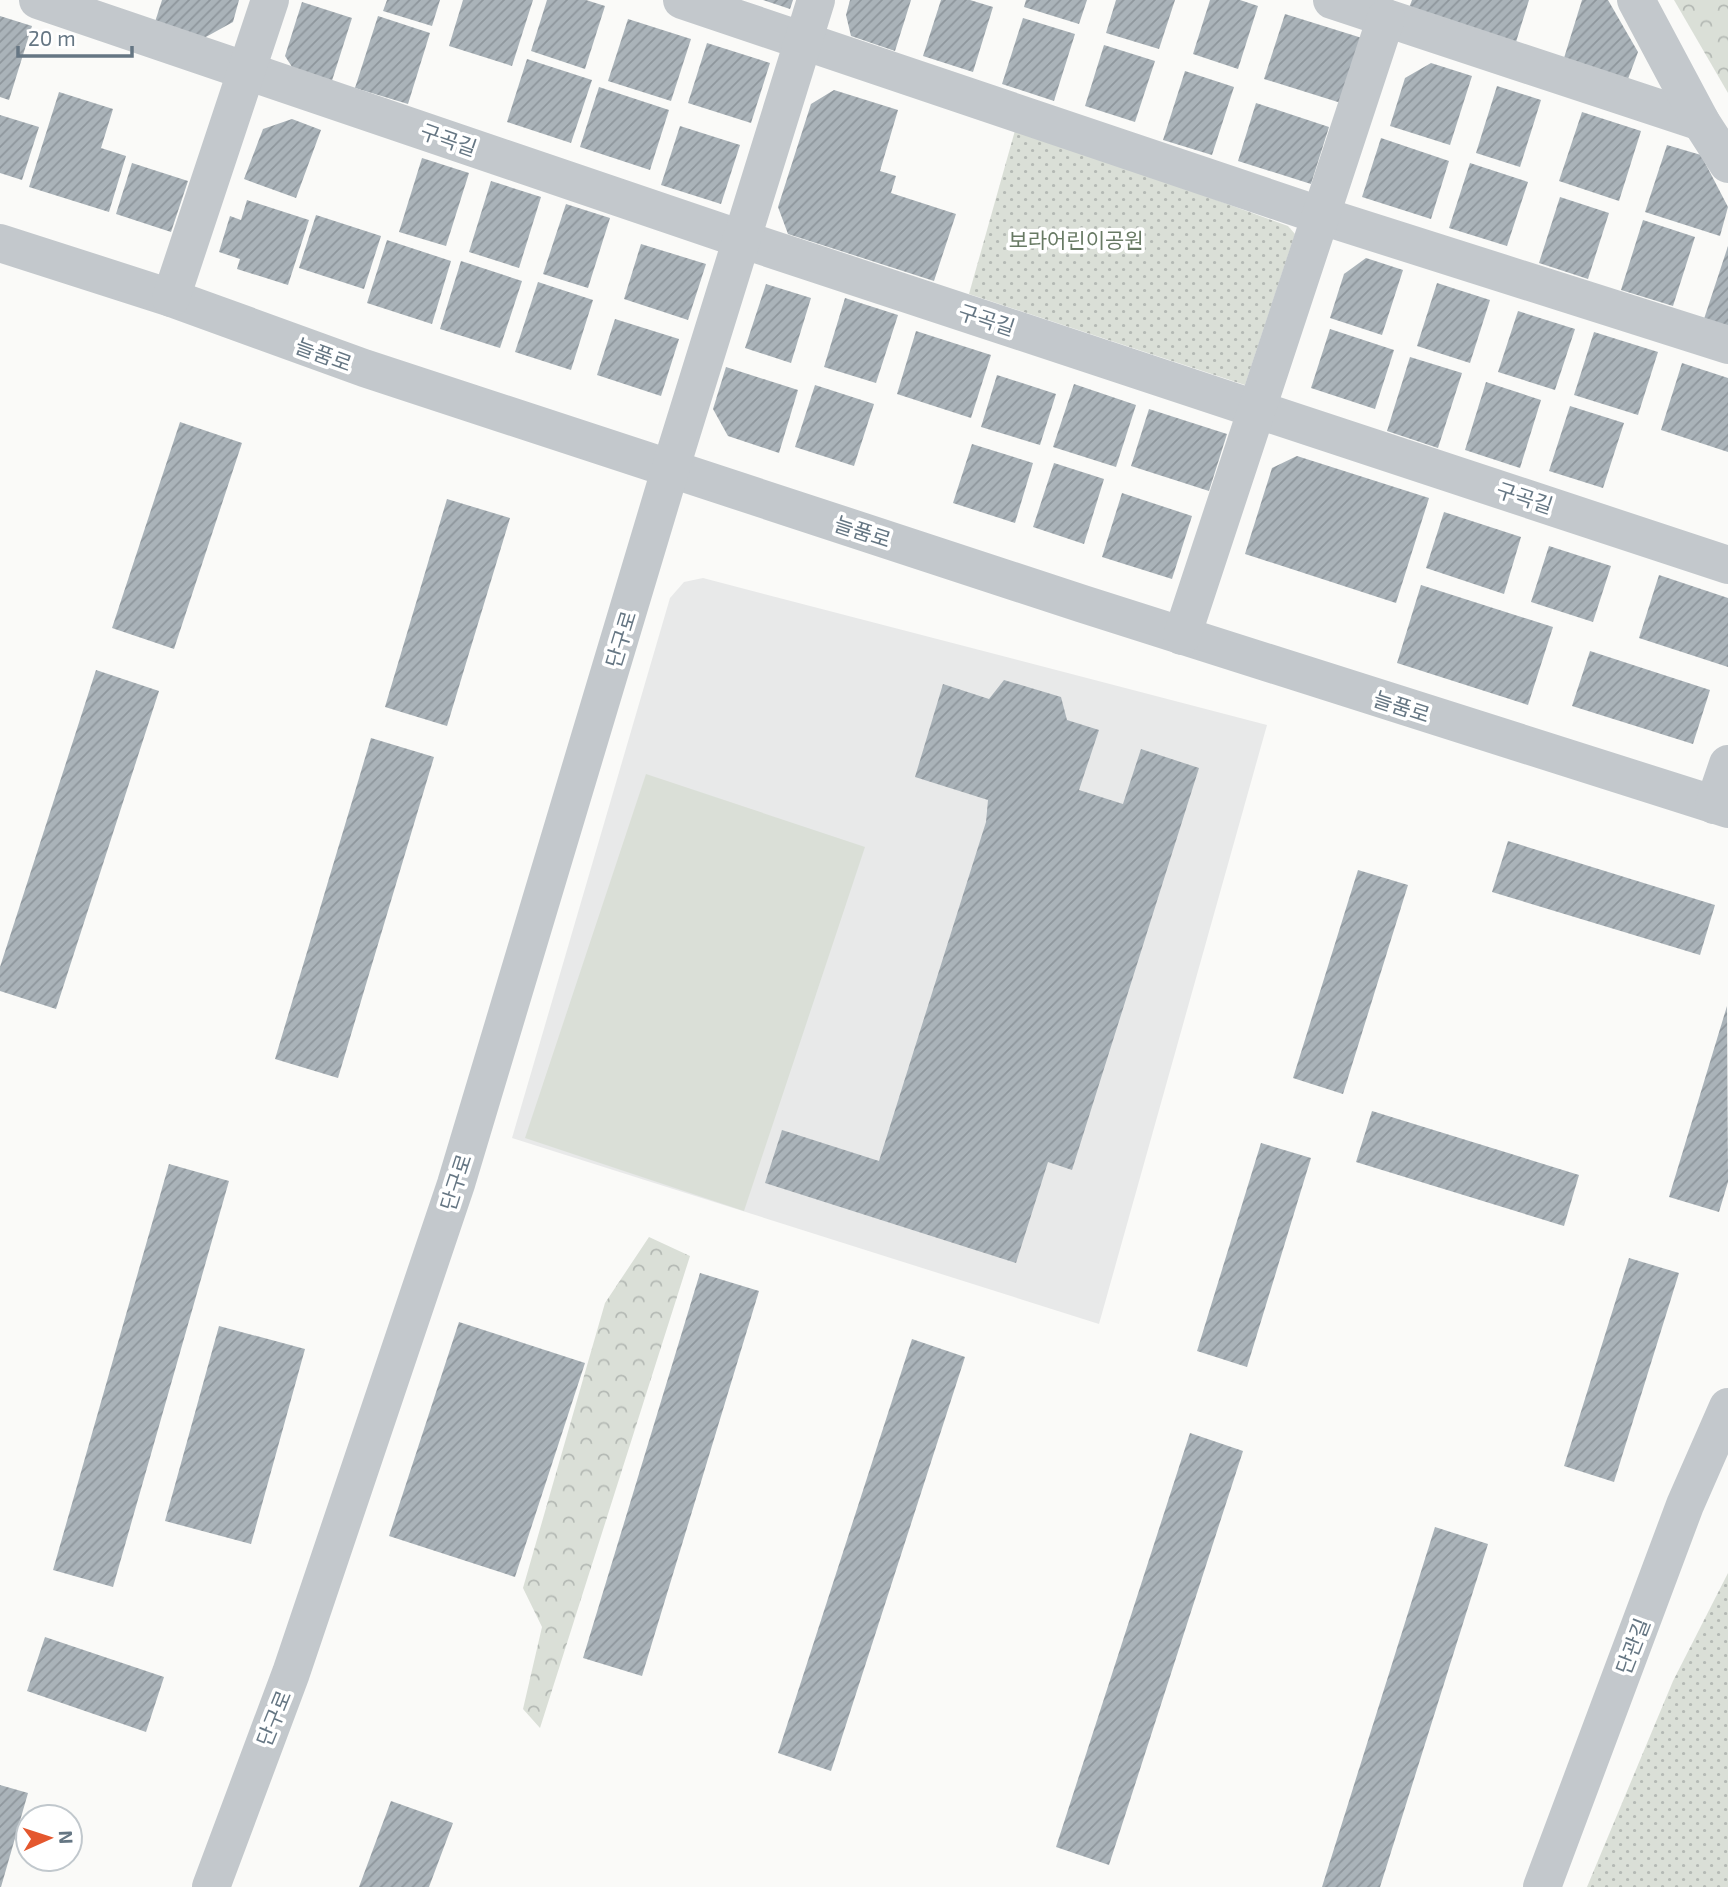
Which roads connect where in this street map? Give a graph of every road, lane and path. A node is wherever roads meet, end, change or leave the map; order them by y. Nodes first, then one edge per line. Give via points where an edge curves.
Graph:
1 (38, 0) edge
2 (270, 0) edge
3 (682, 0) edge
4 (816, 0) edge
5 (1332, 0) edge
6 (1636, 0) edge
7 (1386, 18) junction
8 (803, 40) junction
9 (247, 69) junction
10 (1701, 122) junction
11 (1728, 164) edge
12 (1322, 216) junction
13 (741, 239) junction
14 (0, 243) edge
15 (171, 298) junction
16 (1728, 345) edge
17 (1258, 408) junction
18 (671, 467) junction
19 (1728, 565) edge
20 (1182, 636) junction
21 (1728, 764) edge
22 (1721, 807) edge
23 (1728, 1407) edge
24 (211, 1887) edge
25 (1542, 1887) edge

1 - 9 street, 구곡길
2 - 9 street
3 - 8 street
4 - 8 street, 단구로
5 - 7 street
6 - 10 street
7 - 10 street
7 - 12 street
8 - 12 street
8 - 13 street, 단구로
9 - 13 street, 구곡길
9 - 15 street
10 - 11 street
12 - 16 street
12 - 17 street
13 - 17 street, 구곡길
13 - 18 street, 단구로
14 - 15 street, 늘품로
15 - 18 street, 늘품로 via 364,368
17 - 19 street, 구곡길
17 - 20 street
18 - 20 street, 늘품로
18 - 24 street, 단구로 via 456,1184 291,1673
20 - 22 street, 늘품로
21 - 22 street
23 - 25 street, 단관길 via 1685,1504

